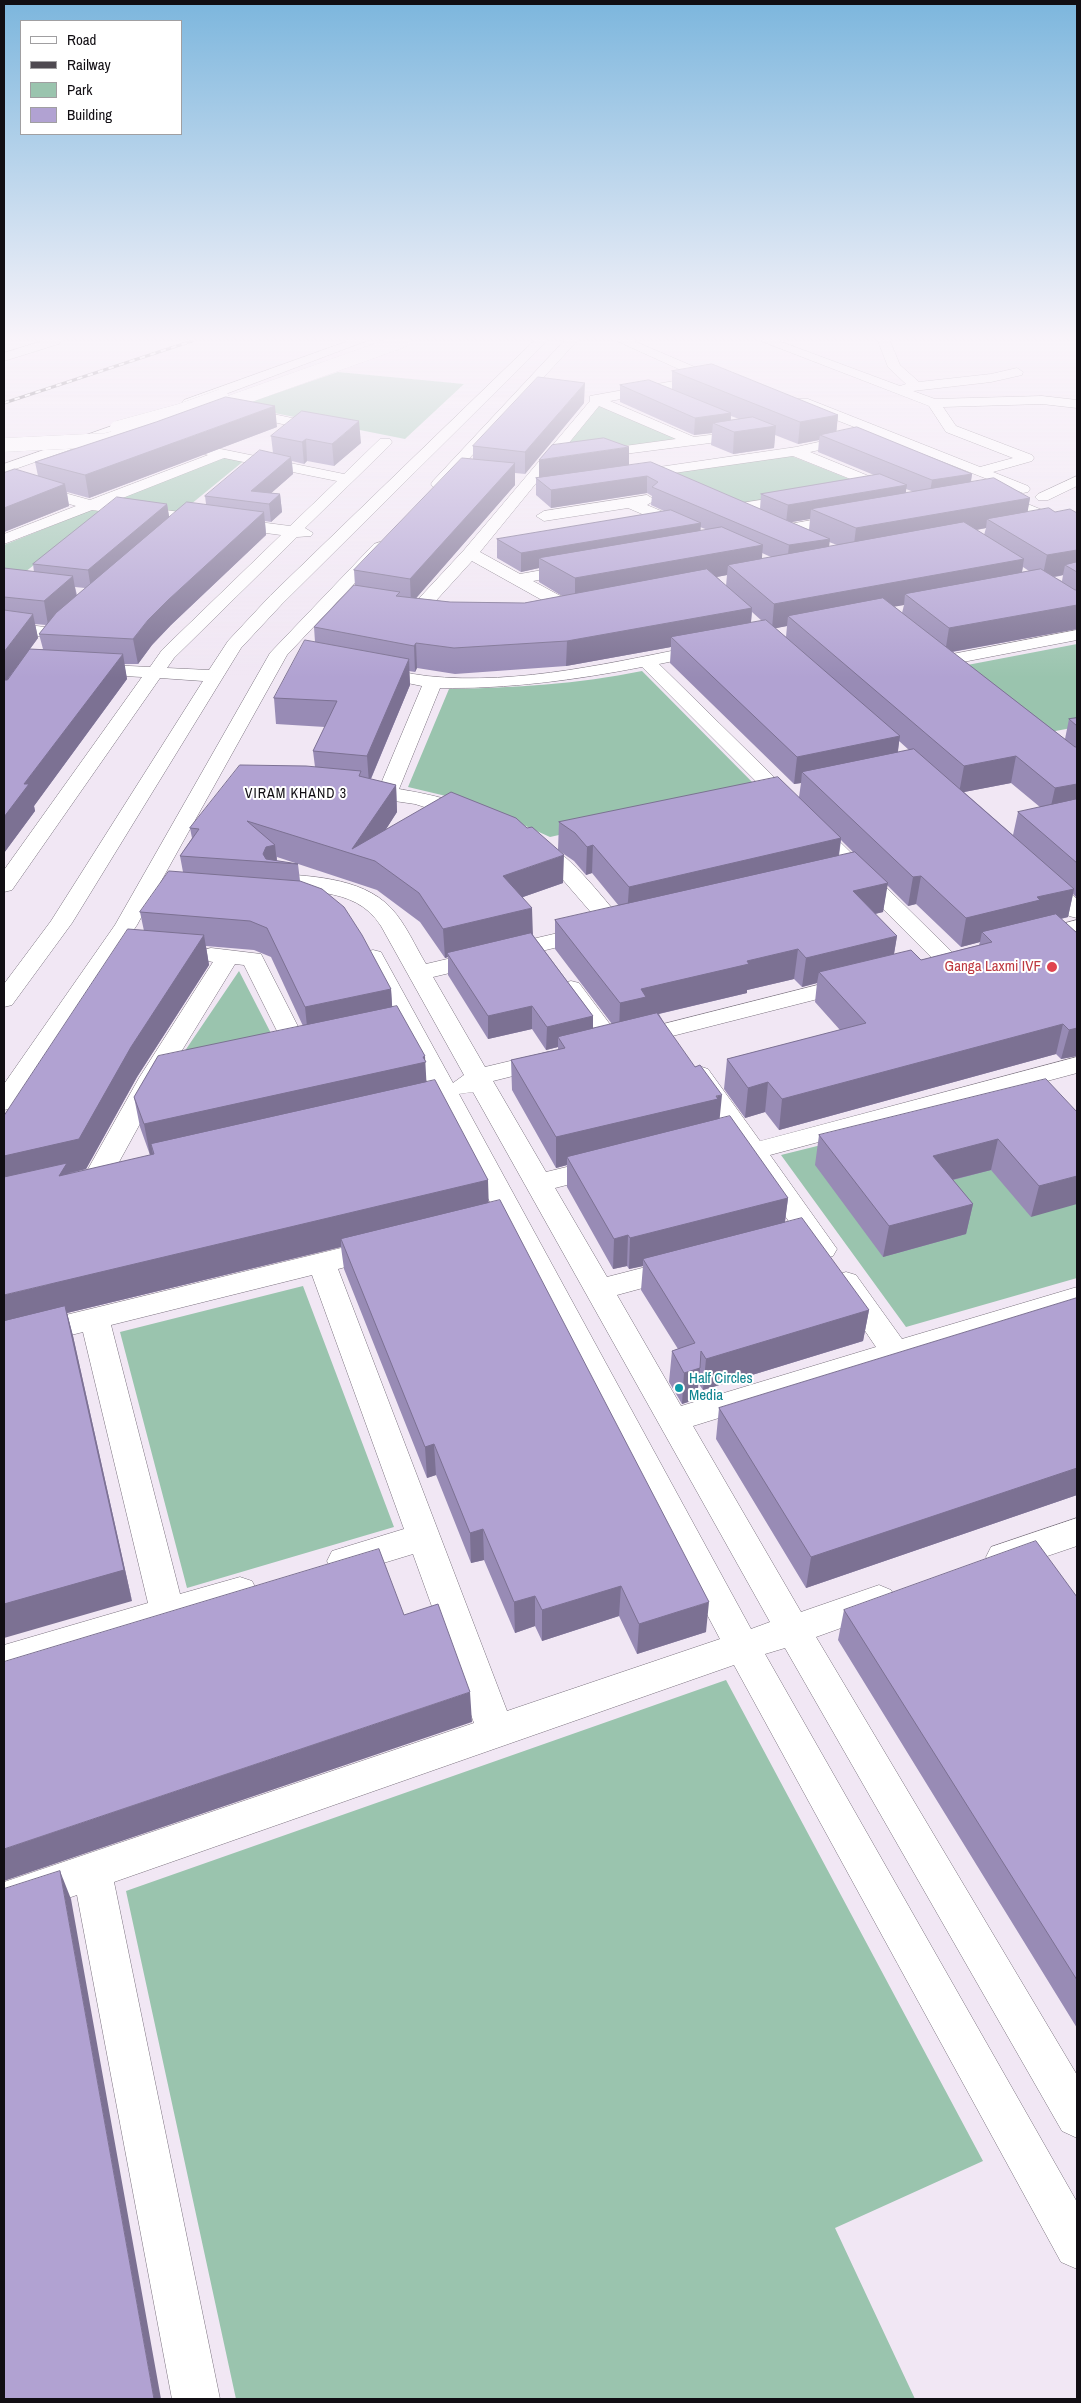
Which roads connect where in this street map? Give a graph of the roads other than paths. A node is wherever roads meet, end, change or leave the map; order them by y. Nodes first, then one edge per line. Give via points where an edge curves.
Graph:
1 (48, 453) edge
2 (218, 453) edge
3 (374, 453) edge
4 (427, 453) edge
5 (470, 453) edge
6 (553, 453) edge
7 (599, 453) edge
8 (781, 453) edge
9 (801, 453) edge
10 (931, 453) edge
11 (1014, 453) edge
12 (222, 454) junction
13 (256, 460) junction
14 (546, 461) junction
15 (4, 469) edge
16 (242, 472) edge
17 (450, 472) junction
18 (652, 472) junction
19 (978, 472) junction
20 (42, 474) edge
21 (469, 474) edge
22 (349, 478) junction
23 (614, 478) edge
24 (508, 479) edge
25 (1077, 480) edge
26 (679, 484) edge
27 (878, 485) junction
28 (850, 490) edge
29 (524, 491) junction
30 (983, 494) edge
31 (903, 495) edge
32 (812, 496) edge
33 (1042, 497) junction
34 (658, 498) edge
35 (424, 500) edge
36 (720, 502) edge
37 (1064, 502) dead end
38 (630, 503) junction
39 (89, 505) junction
40 (200, 506) edge
41 (115, 508) junction
42 (736, 509) junction
43 (544, 516) junction
44 (860, 517) edge
45 (186, 518) junction
46 (1077, 518) edge
47 (100, 521) edge
48 (674, 521) junction
49 (1060, 521) junction
50 (646, 526) edge
51 (1031, 527) edge
52 (558, 528) edge
53 (1077, 529) edge
54 (172, 530) edge
55 (784, 530) junction
56 (294, 531) junction
57 (699, 532) edge
58 (391, 535) edge
59 (341, 537) junction
60 (4, 539) edge
61 (809, 541) edge
62 (498, 552) edge
63 (472, 554) junction
64 (596, 566) edge
65 (518, 580) junction
66 (330, 600) junction
67 (349, 602) edge
68 (592, 606) edge
69 (397, 609) edge
70 (573, 610) junction
71 (416, 612) junction
72 (436, 614) edge
73 (552, 614) edge
74 (67, 621) edge
75 (4, 627) edge
76 (1077, 635) edge
77 (721, 646) edge
78 (927, 650) edge
79 (279, 653) junction
80 (298, 657) edge
81 (645, 660) junction
82 (942, 661) junction
83 (67, 668) edge
84 (356, 668) edge
85 (155, 672) junction
86 (958, 674) edge
87 (214, 676) junction
88 (433, 682) junction
89 (337, 788) edge
90 (386, 793) junction
91 (485, 822) edge
92 (566, 840) edge
93 (1028, 867) edge
94 (856, 870) junction
95 (828, 877) edge
96 (150, 881) junction
97 (4, 885) edge
98 (228, 887) junction
99 (1077, 910) edge
100 (1077, 927) edge
101 (1012, 944) edge
102 (110, 947) junction
103 (140, 950) edge
104 (189, 954) edge
105 (228, 957) junction
106 (548, 958) junction
107 (918, 967) edge
108 (419, 973) junction
109 (870, 979) edge
110 (4, 1000) edge
111 (667, 1030) junction
112 (297, 1048) edge
113 (593, 1049) junction
114 (1077, 1065) edge
115 (181, 1072) edge
116 (1040, 1075) junction
117 (152, 1078) junction
118 (478, 1078) junction
119 (1058, 1094) edge
120 (435, 1100) junction
121 (4, 1102) edge
122 (712, 1140) edge
123 (747, 1142) junction
124 (625, 1162) edge
125 (125, 1172) edge
126 (97, 1178) junction
127 (538, 1183) junction
128 (70, 1184) edge
129 (812, 1233) junction
130 (784, 1241) edge
131 (408, 1242) edge
132 (701, 1262) edge
133 (322, 1263) junction
134 (599, 1289) junction
135 (1077, 1297) edge
136 (95, 1319) junction
137 (4, 1341) edge
138 (896, 1352) junction
139 (673, 1420) junction
140 (1077, 1532) edge
141 (424, 1537) junction
142 (319, 1568) edge
143 (972, 1568) edge
144 (272, 1582) edge
145 (906, 1591) edge
146 (167, 1612) junction
147 (793, 1630) junction
148 (742, 1647) junction
149 (4, 1660) edge
150 (496, 1732) junction
151 (92, 1870) junction
152 (4, 1901) edge
153 (1077, 2116) edge
154 (1077, 2246) edge
155 (196, 2399) edge

1 - 15 street
2 - 12 street
3 - 22 street
4 - 59 street
5 - 17 street
6 - 14 street
7 - 14 street
8 - 18 street
9 - 27 street
10 - 19 street
11 - 19 street via 1027,458
12 - 13 street
12 - 39 street
13 - 16 street
13 - 22 street
14 - 29 street
17 - 21 street
17 - 35 street
18 - 23 street
18 - 26 street
19 - 33 street
20 - 39 street via 19,482
22 - 56 street
24 - 29 street
25 - 33 street
27 - 28 street
27 - 31 street
29 - 43 street via 530,504
29 - 63 street
30 - 49 street
32 - 42 street
33 - 37 street
34 - 38 street
36 - 42 street
38 - 43 street
38 - 48 street
39 - 41 street
39 - 60 street
40 - 45 street
41 - 45 street
41 - 47 street
42 - 55 street
43 - 52 street
44 - 55 street
45 - 54 street
45 - 56 street
46 - 49 street
48 - 50 street
48 - 57 street
49 - 51 street
49 - 53 street
55 - 61 street
56 - 59 street
56 - 85 street via 168,654
58 - 66 street
59 - 87 street via 234,644
62 - 63 street
63 - 65 street
63 - 71 street
64 - 65 street
65 - 70 street
66 - 67 street
66 - 79 street
68 - 70 street
69 - 71 street
70 - 73 street
71 - 72 street
74 - 75 street via 48,639
76 - 82 street
77 - 81 street
78 - 82 street
79 - 80 street
79 - 96 street via 219,777
81 - 88 street via 565,675
81 - 94 street
82 - 86 street
83 - 85 street
84 - 88 street
85 - 87 street
85 - 97 street
87 - 110 street via 61,923
88 - 90 street
89 - 90 street
90 - 91 street via 449,807
92 - 106 street via 528,841 565,868 626,924
93 - 99 street
94 - 95 street
94 - 107 street via 956,958
96 - 98 street
96 - 102 street
98 - 108 street via 310,883 362,896 382,912
98 - 120 street via 307,902 335,912 356,930 373,956 396,1027
100 - 101 street
102 - 103 street
102 - 121 street
104 - 105 street
105 - 112 street via 253,959
105 - 117 street
106 - 108 street
106 - 113 street
108 - 118 street
109 - 111 street
111 - 113 street
111 - 123 street
113 - 118 street
114 - 116 street
115 - 117 street
116 - 119 street
116 - 123 street
117 - 126 street
118 - 120 street
118 - 127 street
120 - 148 street via 498,1219
122 - 123 street
123 - 129 street
124 - 127 street
125 - 126 street
126 - 128 street
127 - 134 street
129 - 130 street
129 - 138 street
131 - 133 street
132 - 134 street
133 - 136 street
133 - 141 street
134 - 139 street
135 - 138 street
136 - 137 street
136 - 146 street
138 - 139 street
139 - 147 street
140 - 143 street via 1046,1556
141 - 142 street
141 - 150 street
144 - 146 street
145 - 147 street
146 - 149 street
147 - 148 street
147 - 153 street
148 - 150 street
148 - 154 street
150 - 151 street
151 - 152 street
151 - 155 street

